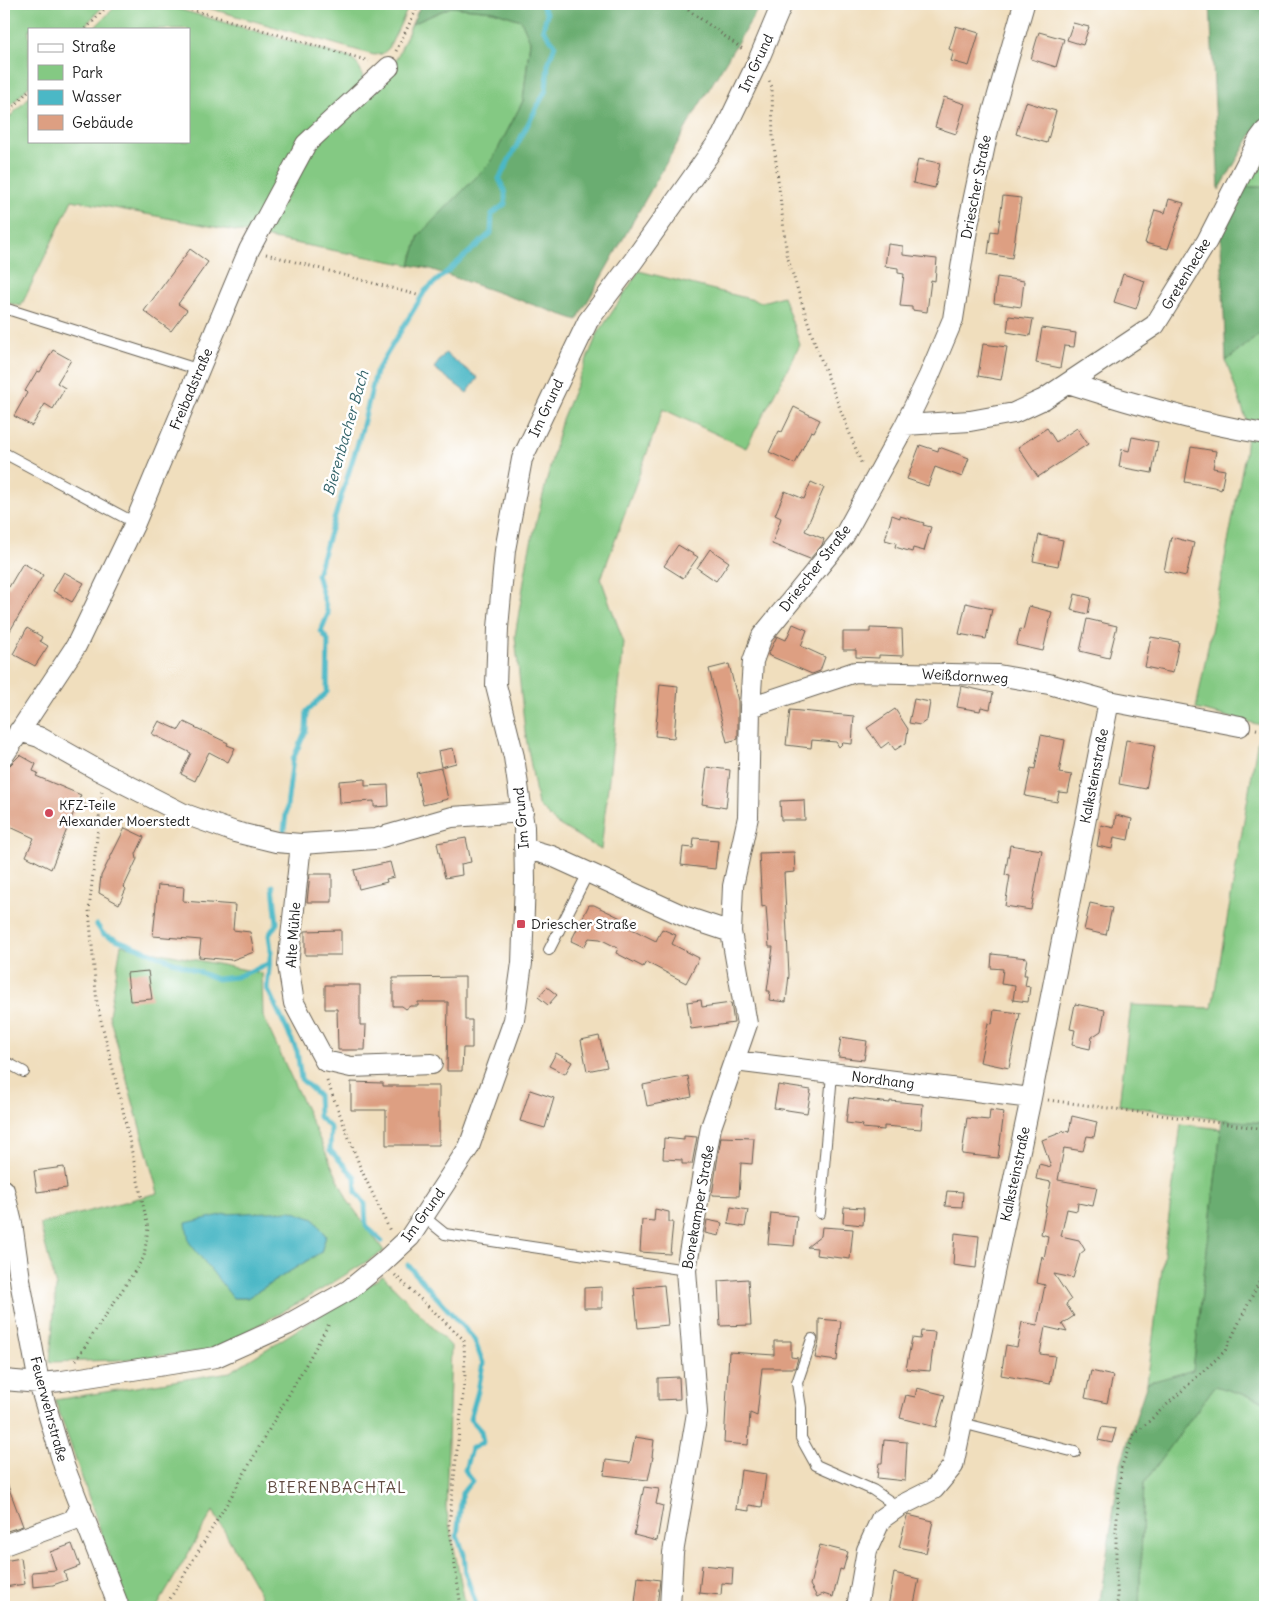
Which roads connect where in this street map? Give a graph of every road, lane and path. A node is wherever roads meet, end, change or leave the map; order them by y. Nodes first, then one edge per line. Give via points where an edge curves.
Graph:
1 (109, 4) edge
2 (172, 4) edge
3 (419, 4) edge
4 (680, 4) edge
5 (782, 4) edge
6 (1024, 4) edge
7 (87, 28) edge
8 (758, 60) junction
9 (389, 67) junction
10 (28, 91) edge
11 (4, 118) edge
12 (1265, 132) edge
13 (249, 250) junction
14 (417, 295) dead end
15 (4, 308) edge
16 (200, 370) junction
17 (1068, 383) junction
18 (905, 425) junction
19 (1259, 433) dead end
20 (4, 453) edge
21 (871, 486) junction
22 (135, 523) junction
23 (1109, 701) junction
24 (750, 707) junction
25 (1240, 726) dead end
26 (20, 731) junction
27 (4, 754) edge
28 (104, 773) junction
29 (523, 812) junction
30 (301, 844) junction
31 (524, 848) junction
32 (588, 873) junction
33 (731, 932) junction
34 (549, 950) dead end
35 (4, 1061) edge
36 (325, 1061) junction
37 (735, 1062) junction
38 (432, 1064) dead end
39 (24, 1072) dead end
40 (832, 1074) junction
41 (1031, 1098) junction
42 (1265, 1129) edge
43 (4, 1190) edge
44 (820, 1213) dead end
45 (424, 1217) junction
46 (401, 1245) junction
47 (382, 1263) junction
48 (686, 1270) junction
49 (1265, 1270) edge
50 (12, 1284) edge
51 (334, 1315) dead end
52 (812, 1339) dead end
53 (4, 1380) edge
54 (62, 1382) junction
55 (39, 1383) junction
56 (962, 1423) junction
57 (1075, 1452) dead end
58 (898, 1507) junction
59 (81, 1508) junction
60 (4, 1544) edge
61 (119, 1607) edge
62 (165, 1607) edge
63 (461, 1607) edge
64 (670, 1607) edge
65 (857, 1607) edge
66 (1116, 1607) edge

1 - 7 path
2 - 9 path
3 - 9 path
4 - 8 path
5 - 8 street, Im Grund
6 - 18 street, Driescher Straße via 989,126 967,230 953,319
8 - 21 path via 772,87 773,137 787,256 815,344
8 - 29 street, Im Grund via 722,136 588,322 522,459 505,550 496,685 514,757
9 - 13 street, Freibadstraße via 306,144
10 - 11 path
12 - 17 street, Gretenhecke via 1207,241 1154,325
13 - 14 path
13 - 16 street, Freibadstraße
15 - 16 lane
16 - 22 street, Freibadstraße
17 - 18 street, Gretenhecke via 1014,413 970,421
17 - 19 street via 1111,397
18 - 21 street, Driescher Straße
20 - 22 lane
21 - 24 street, Driescher Straße via 844,536 762,636 753,661
22 - 26 street, Freibadstraße via 76,646
23 - 24 street, Weißdornweg via 1049,684 998,675 855,672
23 - 25 street, Weißdornweg
23 - 41 street, Kalksteinstraße
24 - 33 street, Driescher Straße via 748,817 733,886
26 - 27 street
26 - 28 street via 39,737
28 - 30 street via 182,813 244,834
28 - 54 path via 89,910 97,1004 148,1228 144,1256
29 - 30 street via 452,817 375,838
29 - 31 street, Im Grund
30 - 36 street, Alte Mühle via 288,965 294,1003
31 - 32 street via 552,856
31 - 45 street, Im Grund via 522,964 514,1020 468,1147
32 - 33 street via 686,917
32 - 34 lane
33 - 37 street, Bonekamper Straße via 747,1024
35 - 39 lane
36 - 38 street via 351,1067
36 - 46 path via 323,1072 362,1170 390,1231
37 - 40 street, Nordhang
37 - 48 street, Bonekamper Straße via 711,1127
40 - 41 street, Nordhang
40 - 44 lane
41 - 42 path
41 - 56 street, Kalksteinstraße
43 - 50 street, Feuerwehrstraße via 12,1223
45 - 46 street, Im Grund
45 - 48 lane via 445,1234
46 - 47 street, Im Grund
47 - 54 street, Im Grund via 349,1290 287,1325 216,1357
47 - 63 path via 464,1340 465,1375 449,1525
48 - 64 street, Bonekamper Straße via 697,1413 672,1553
49 - 66 path via 1225,1351 1134,1435 1121,1468 1116,1530
50 - 55 street, Feuerwehrstraße
51 - 62 path
52 - 58 lane via 797,1383 801,1438 816,1464 873,1490
53 - 55 street, Im Grund
54 - 55 street, Im Grund
55 - 59 street, Feuerwehrstraße via 64,1466
56 - 57 lane
56 - 58 street, Kalksteinstraße via 953,1466 934,1489
58 - 65 street, Kalksteinstraße via 881,1519 867,1550
59 - 60 street via 74,1520
59 - 61 street, Feuerwehrstraße

